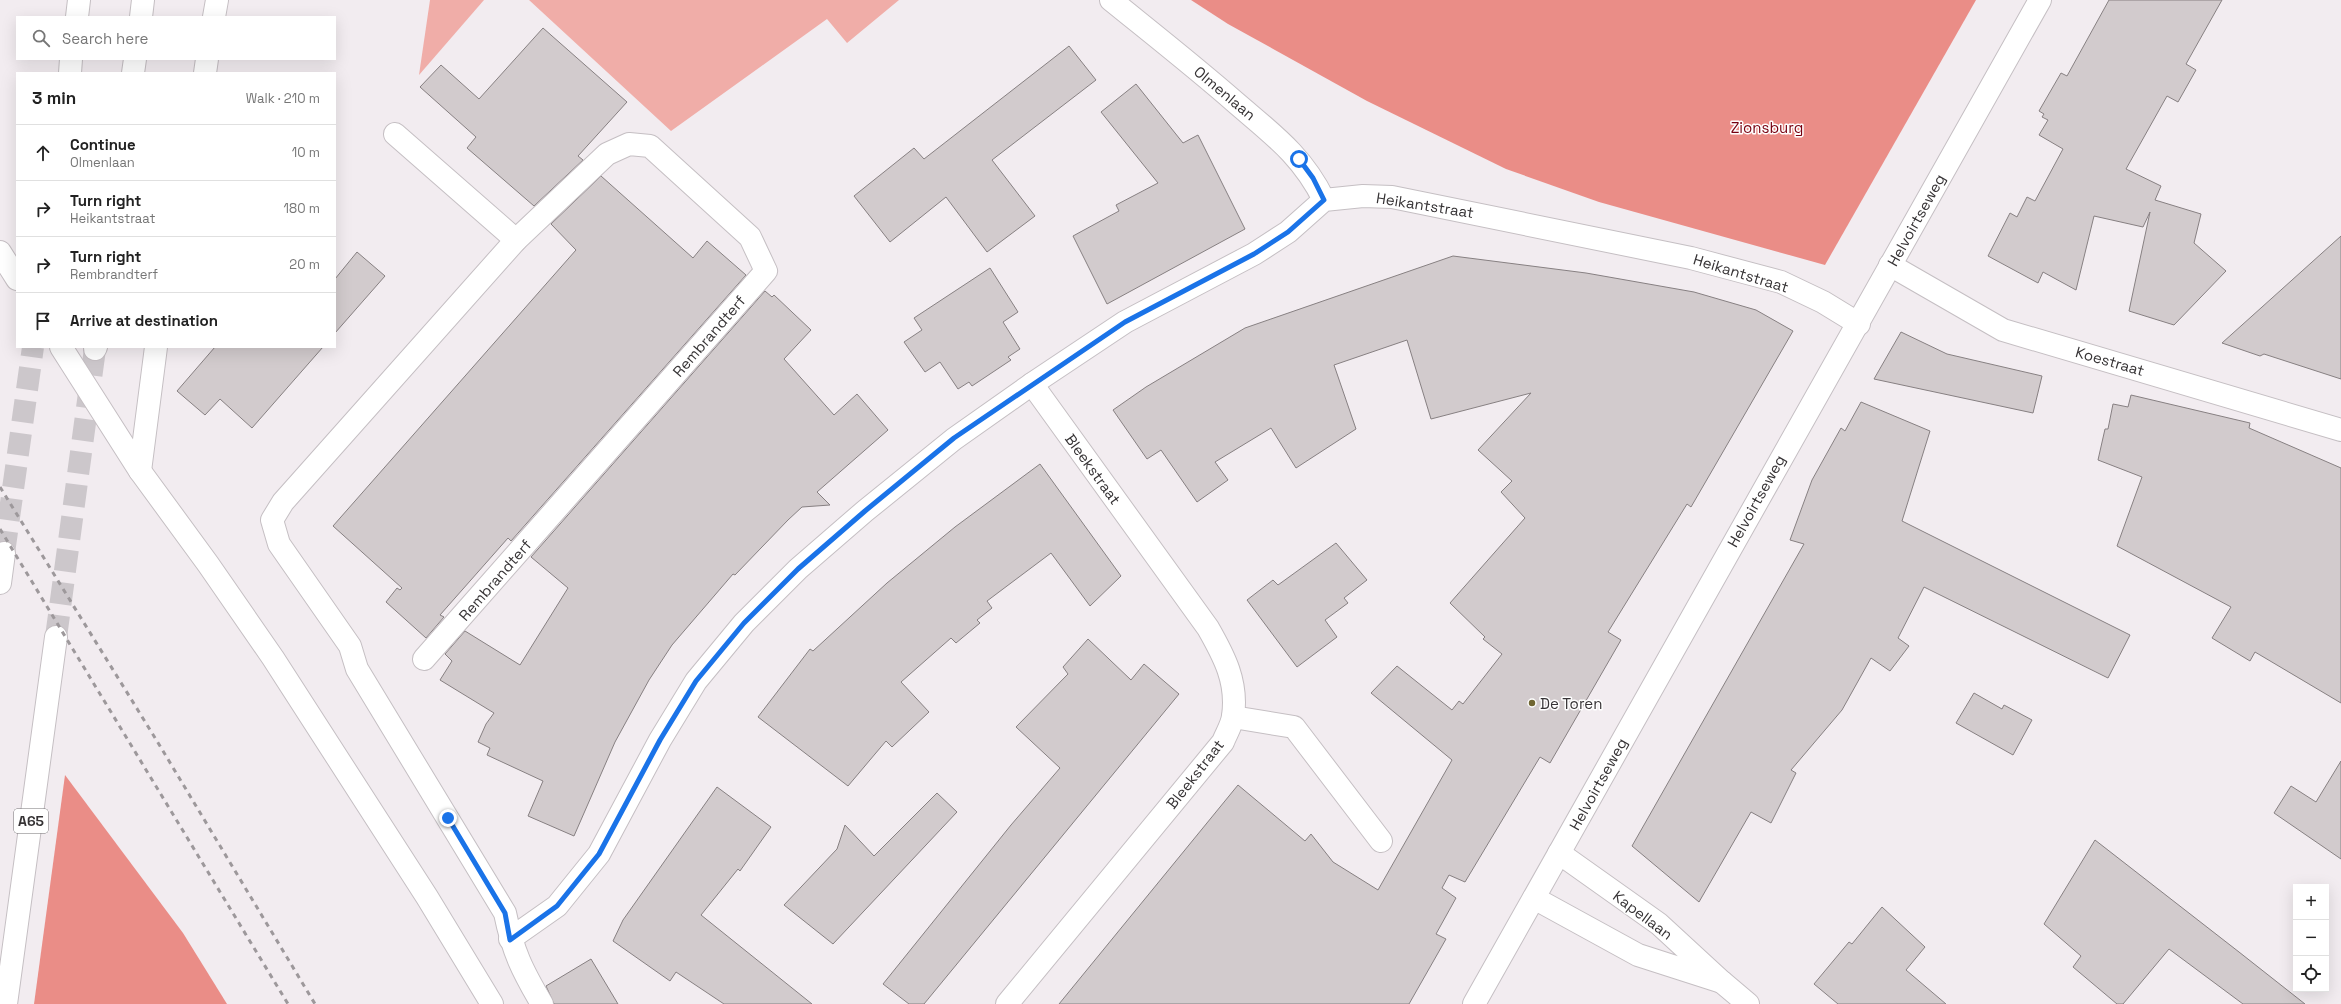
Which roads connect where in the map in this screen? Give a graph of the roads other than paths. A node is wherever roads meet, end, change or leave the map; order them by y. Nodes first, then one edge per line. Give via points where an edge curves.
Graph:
1 (79, 0) edge
2 (143, 0) edge
3 (217, 0) edge
4 (1111, 0) edge
5 (2040, 0) edge
6 (77, 16) edge
7 (141, 16) edge
8 (214, 16) edge
9 (71, 60) edge
10 (135, 60) edge
11 (208, 60) edge
12 (70, 72) edge
13 (133, 72) edge
14 (205, 72) edge
15 (395, 134) dead end
16 (1324, 200) junction
17 (516, 240) junction
18 (0, 252) edge
19 (1890, 265) junction
20 (16, 277) edge
21 (1859, 324) junction
22 (62, 348) edge
23 (156, 348) edge
24 (1032, 384) junction
25 (2341, 430) edge
26 (140, 471) junction
27 (4, 553) dead end
28 (0, 583) edge
29 (56, 637) tunnel mouth
30 (424, 659) dead end
31 (1233, 717) junction
32 (1381, 841) dead end
33 (1560, 853) junction
34 (1534, 898) junction
35 (510, 940) junction
36 (1722, 982) junction
37 (6, 1004) edge
38 (492, 1004) edge
39 (542, 1004) edge
40 (1007, 1004) edge
41 (1474, 1004) edge
42 (1748, 1004) edge

1 - 6 main road
2 - 7 main road
3 - 8 main road
4 - 16 main road, Olmenlaan via 1206,77 1299,159 1313,178
5 - 19 main road, Helvoirtseweg
9 - 12 main road
10 - 13 main road
11 - 14 main road
15 - 17 main road
16 - 21 main road, Heikantstraat via 1363,196 1392,197 1690,258 1781,282 1823,302
16 - 24 main road via 1288,232 1254,254 1125,322
17 - 30 main road, Rembrandterf via 607,154 629,144 650,146 750,237 766,271
17 - 35 main road, Rembrandterf via 282,502 272,520 279,544 350,646 356,669 505,913
18 - 20 main road
19 - 21 main road, Helvoirtseweg
19 - 25 main road, Koestraat via 2003,330
21 - 33 main road, Helvoirtseweg via 1792,437
22 - 26 main road
23 - 26 main road
24 - 31 main road, Bleekstraat via 1208,628 1225,659 1234,686
24 - 35 main road via 954,438 865,511 798,569 744,623 692,688 660,740 599,854 557,906
26 - 38 main road via 273,658 427,897
27 - 28 main road
29 - 37 main road, A65
31 - 32 main road via 1294,726
31 - 40 main road, Bleekstraat via 1223,742
33 - 34 main road, Helvoirtseweg
33 - 36 main road, Kapellaan via 1659,924
34 - 36 main road, Kapellaan via 1638,955
34 - 41 main road, Helvoirtseweg
35 - 39 main road, Rembrandterf via 520,968
36 - 42 main road, Kapellaan

